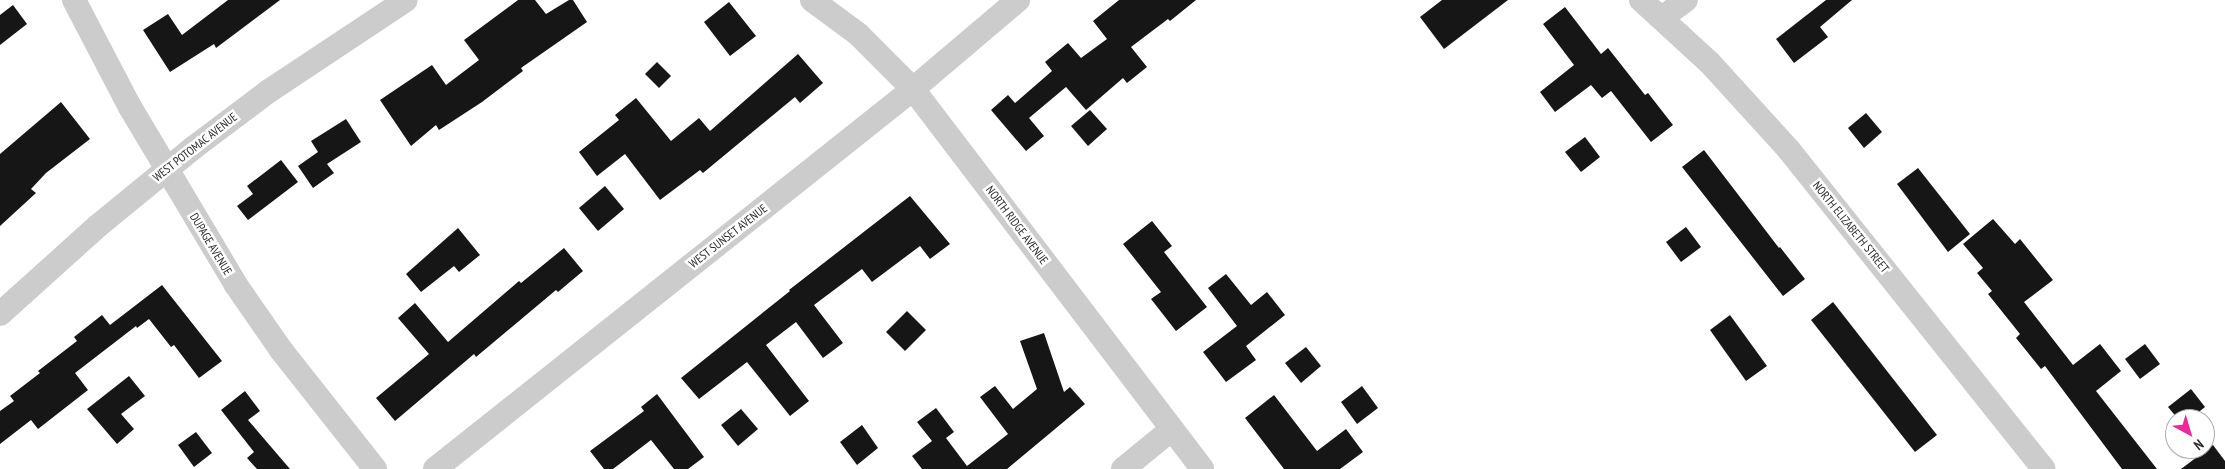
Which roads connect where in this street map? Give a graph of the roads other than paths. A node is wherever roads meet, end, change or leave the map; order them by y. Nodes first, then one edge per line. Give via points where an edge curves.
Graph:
1 (74, 0) edge
2 (406, 0) edge
3 (812, 0) edge
4 (1018, 0) edge
5 (1641, 0) edge
6 (1686, 0) edge
7 (1662, 18) junction
8 (913, 89) junction
9 (167, 169) junction
10 (0, 314) edge
11 (1172, 428) junction
12 (375, 469) edge
13 (435, 469) edge
14 (1123, 469) edge
15 (1202, 469) edge
16 (2044, 469) edge

1 - 9 street, DUPAGE AVENUE via 130,107
2 - 9 street, WEST POTOMAC AVENUE via 269,91
3 - 8 street, NORTH RIDGE AVENUE via 858,34
4 - 8 street, WEST SUNSET AVENUE
5 - 7 street, NORTH ELIZABETH STREET
6 - 7 street
7 - 16 street, NORTH ELIZABETH STREET via 1709,62 1789,150
8 - 11 street, NORTH RIDGE AVENUE
8 - 13 street, WEST SUNSET AVENUE
9 - 10 street, WEST POTOMAC AVENUE via 42,274
9 - 12 street, DUPAGE AVENUE via 236,285 281,350
11 - 14 street
11 - 15 street, NORTH RIDGE AVENUE

